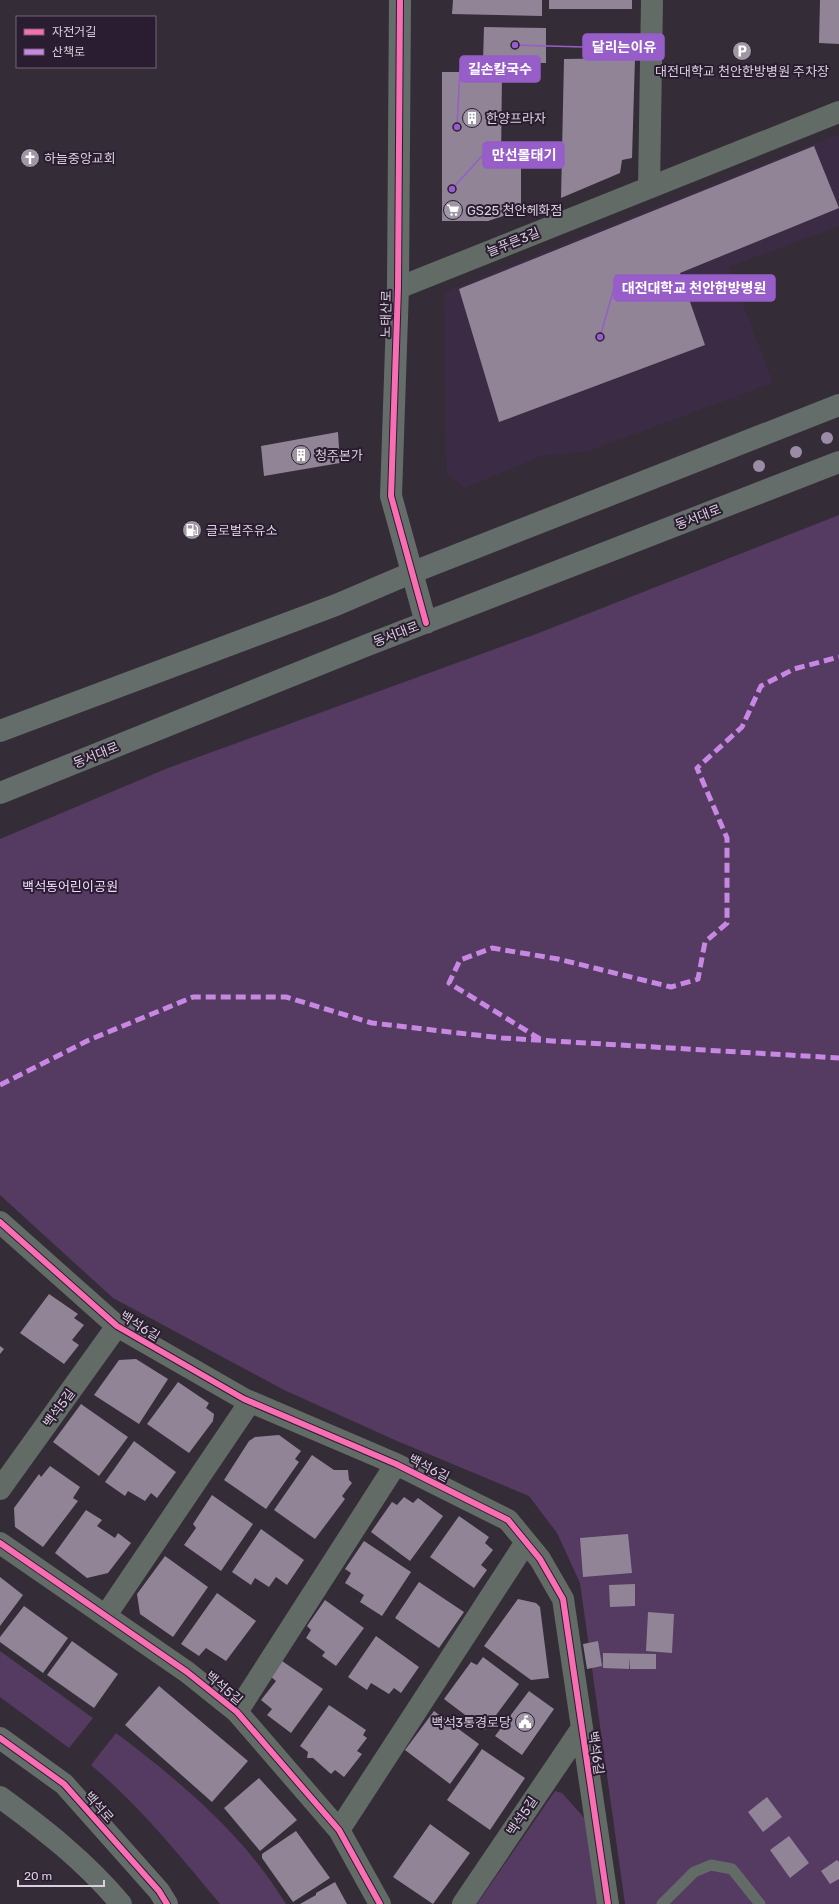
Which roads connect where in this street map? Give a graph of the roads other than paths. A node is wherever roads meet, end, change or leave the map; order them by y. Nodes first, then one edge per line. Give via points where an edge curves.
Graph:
1 (400, 0) edge
2 (652, 0) edge
3 (839, 112) edge
4 (650, 188) junction
5 (398, 288) junction
6 (839, 405) edge
7 (839, 462) edge
8 (411, 573) junction
9 (426, 623) junction
10 (0, 731) edge
11 (0, 793) edge
12 (0, 1222) edge
13 (117, 1326) junction
14 (250, 1402) junction
15 (396, 1464) junction
16 (0, 1489) edge
17 (526, 1542) junction
18 (0, 1543) edge
19 (106, 1615) junction
20 (237, 1712) junction
21 (582, 1728) junction
22 (0, 1738) edge
23 (0, 1797) edge
24 (339, 1830) junction
25 (121, 1904) edge
26 (167, 1904) edge
27 (380, 1904) edge
28 (463, 1904) edge
29 (608, 1904) edge
30 (662, 1904) edge
31 (760, 1904) edge

1 - 5 main road, 노태산로
2 - 4 street
3 - 4 street, 늘푸른3길
4 - 5 street, 늘푸른3길
5 - 8 main road, 노태산로 via 391,496
6 - 8 main road
7 - 9 main road, 동서대로
8 - 9 main road, 노태산로
8 - 10 main road via 336,606
9 - 11 main road, 동서대로
12 - 13 street, 백석6길
13 - 14 street, 백석6길
13 - 16 street, 백석5길
14 - 15 street, 백석6길
14 - 19 street
15 - 17 street, 백석6길 via 508,1520
15 - 20 street, 백석5길
17 - 21 street, 백석6길 via 540,1559 563,1599
17 - 24 street
18 - 19 street, 백석5길
19 - 20 street, 백석5길 via 187,1672
20 - 24 street, 백석5길
21 - 28 street, 백석5길
21 - 29 street, 백석6길
22 - 26 main road, 백석로 via 64,1784 159,1891
23 - 25 main road via 46,1830 100,1880
24 - 27 street, 백석5길
30 - 31 lane via 694,1872 711,1865 732,1869

